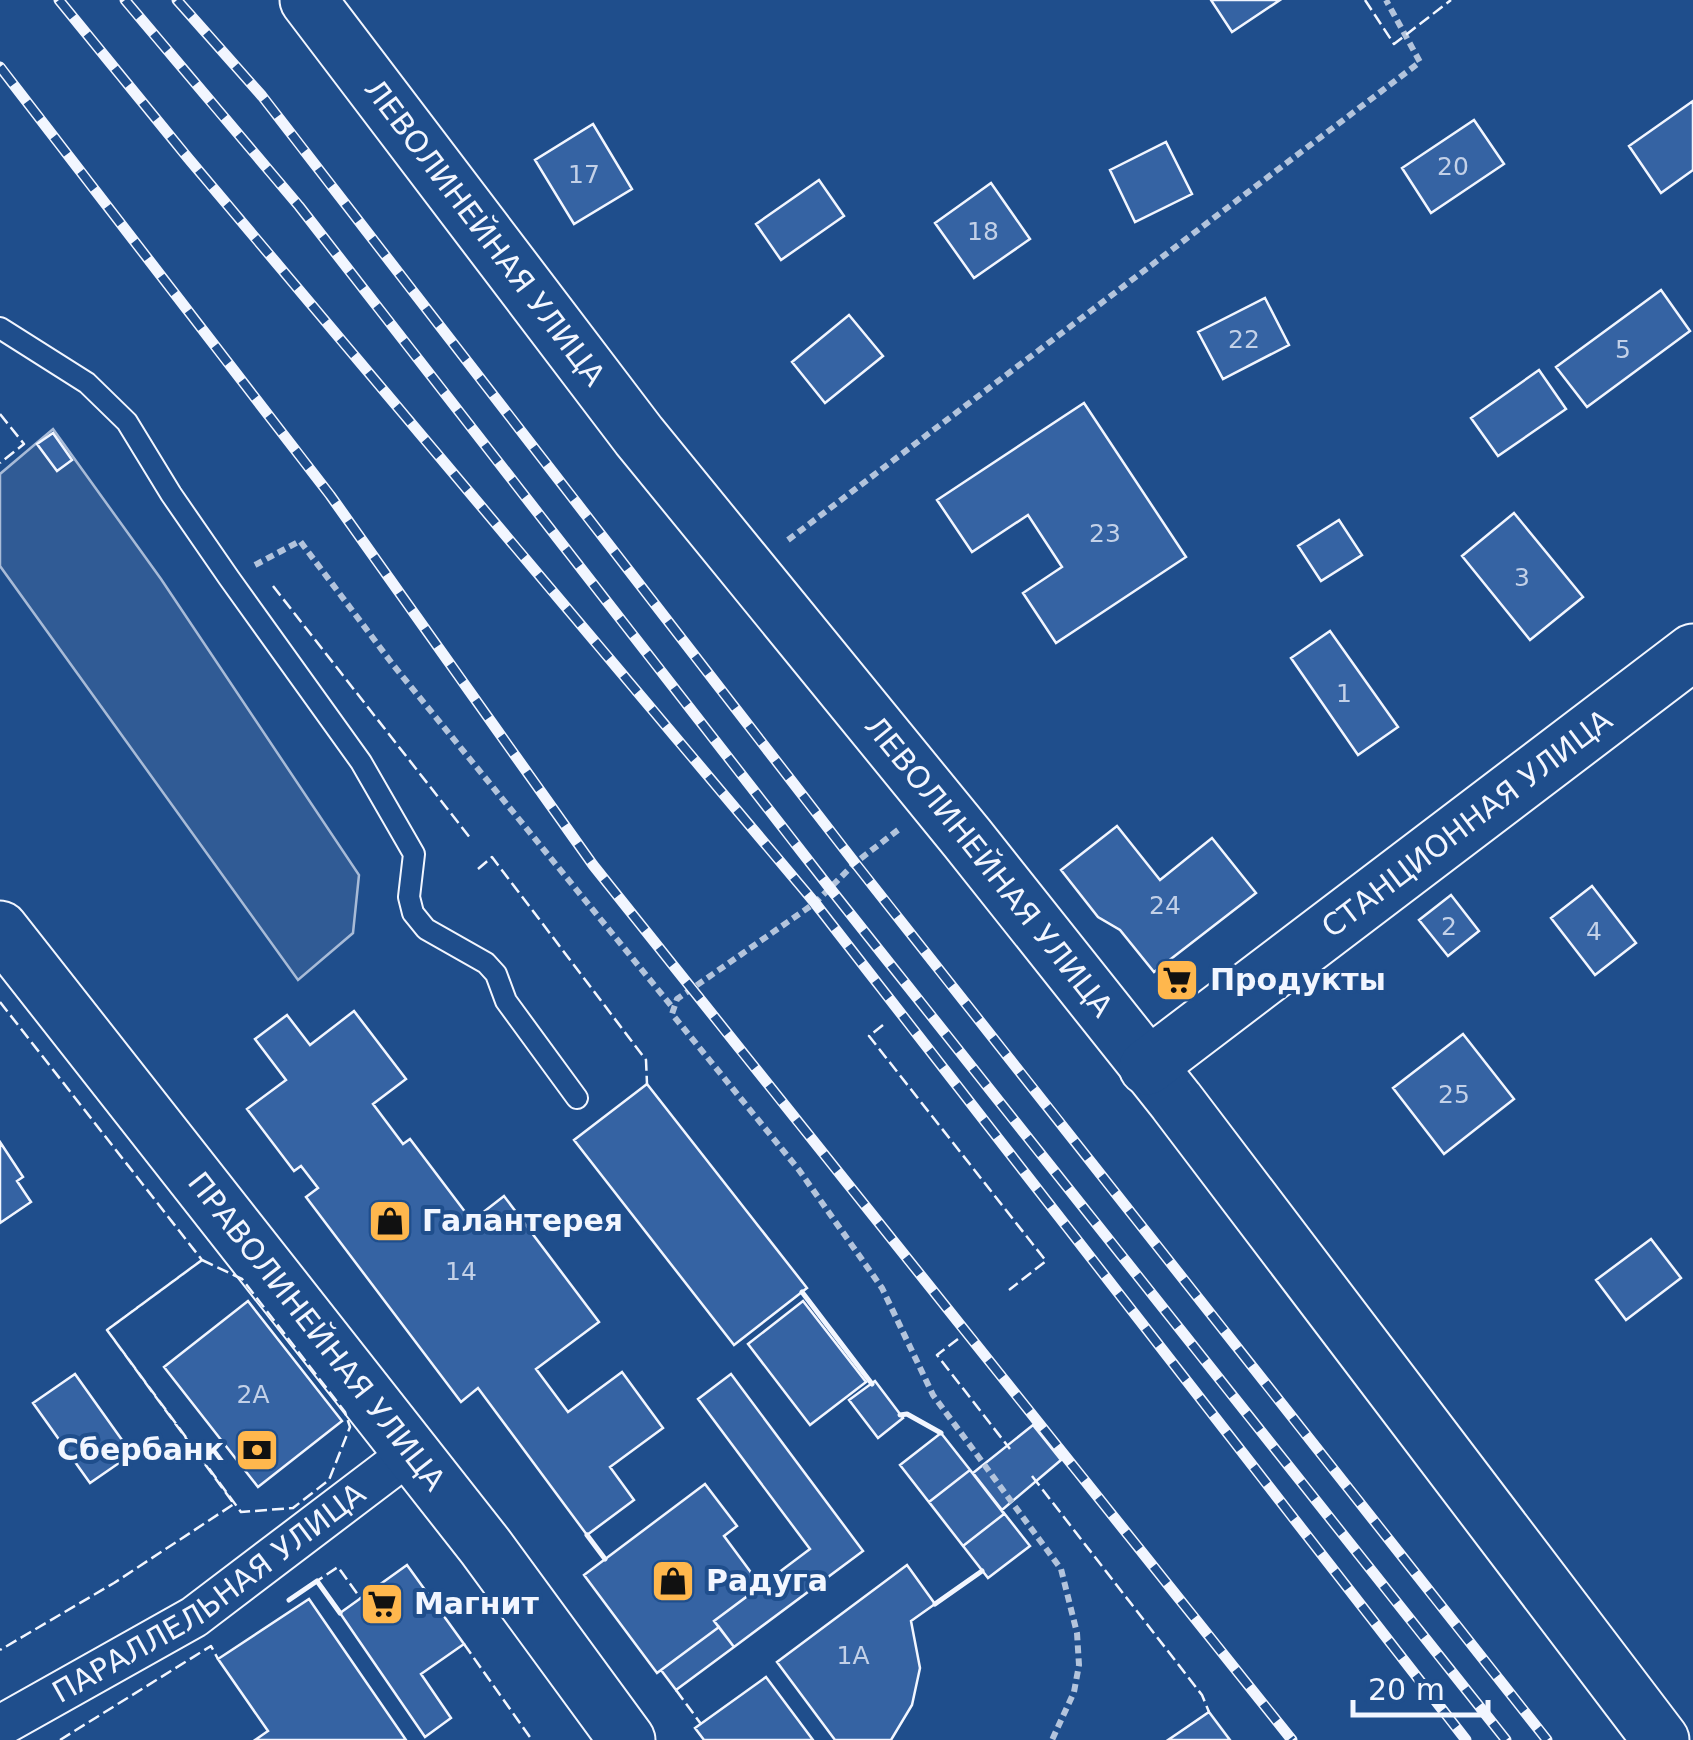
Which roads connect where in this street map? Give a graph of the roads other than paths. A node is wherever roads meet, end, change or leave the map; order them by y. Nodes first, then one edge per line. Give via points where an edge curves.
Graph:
1 (308, 0) edge
2 (0, 328) edge
3 (1693, 652) edge
4 (0, 929) edge
5 (1147, 1067) junction
6 (578, 1098) dead end
7 (410, 1453) junction
8 (0, 1726) edge
9 (627, 1740) edge
10 (1661, 1740) edge

1 - 5 main road, ЛЕВОЛИНЕЙНАЯ УЛИЦА via 638,436
2 - 6 lane via 87,383 127,422 361,762 414,854 413,913 426,929 496,974 506,1001
3 - 5 main road, СТАНЦИОННАЯ УЛИЦА
4 - 7 main road, ПРАВОЛИНЕЙНАЯ УЛИЦА
5 - 10 main road, ЛЕВОЛИНЕЙНАЯ УЛИЦА
7 - 8 street, ПАРАЛЛЕЛЬНАЯ УЛИЦА via 194,1618
7 - 9 main road, ПРАВОЛИНЕЙНАЯ УЛИЦА

